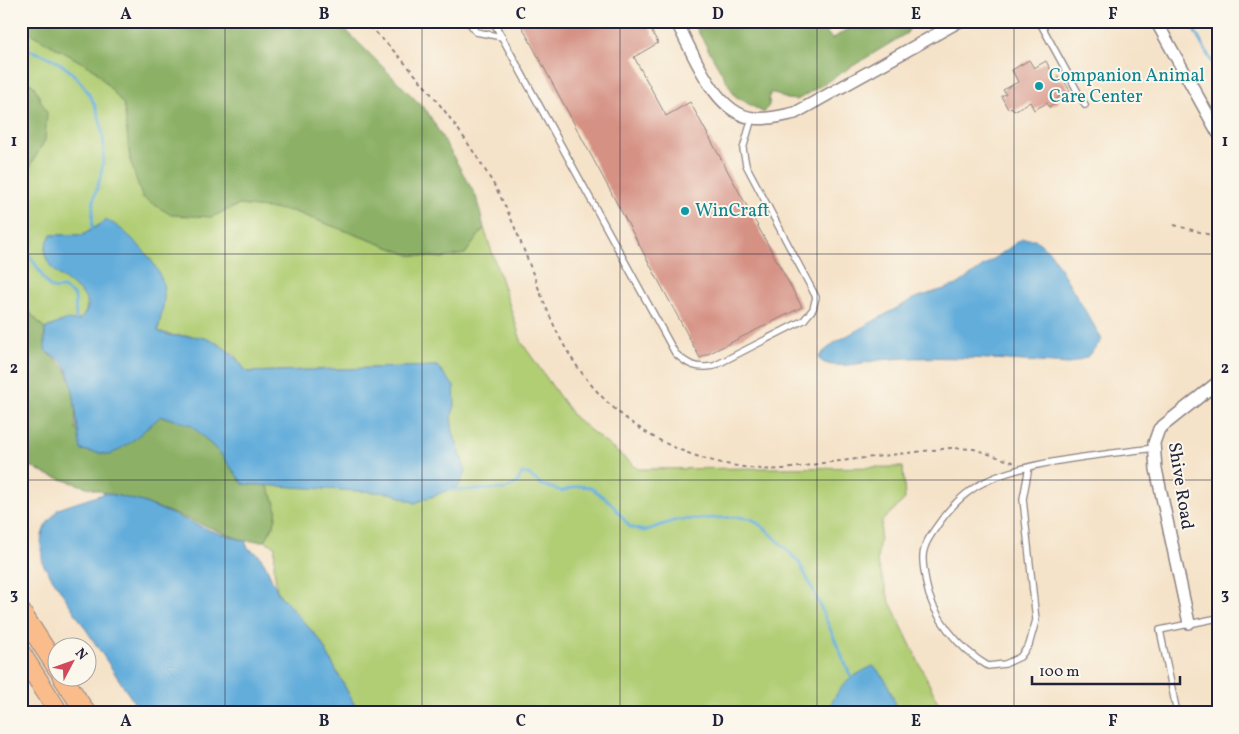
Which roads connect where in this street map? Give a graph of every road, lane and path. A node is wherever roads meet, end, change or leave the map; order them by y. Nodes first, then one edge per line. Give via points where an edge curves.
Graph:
1 (364, 21) edge
2 (468, 21) edge
3 (493, 21) edge
4 (676, 21) edge
5 (960, 21) edge
6 (1038, 21) edge
7 (1156, 21) edge
8 (944, 25) edge
9 (502, 37) junction
10 (1085, 105) dead end
11 (752, 118) junction
12 (1218, 133) edge
13 (1174, 225) dead end
14 (1218, 237) edge
15 (1218, 382) edge
16 (1154, 448) junction
17 (1030, 467) junction
18 (21, 612) edge
19 (1218, 618) edge
20 (1188, 623) junction
21 (21, 653) edge
22 (48, 654) edge
23 (68, 686) edge
24 (59, 713) edge
25 (86, 713) edge
26 (1177, 713) edge

1 - 17 path via 425,84 494,186 559,335 580,370 601,397 650,436 683,452 724,464 764,469 950,448 974,449
2 - 9 lane via 476,32
3 - 9 lane
4 - 11 street via 719,99 733,112
5 - 8 street
6 - 10 lane
7 - 12 street
8 - 11 street via 795,113
9 - 11 lane via 675,353 686,363 699,368 714,366 804,320 813,309 816,297 746,165 743,149
13 - 14 path
15 - 16 street, Shive Road via 1160,429 1155,436
16 - 17 lane
16 - 20 street, Shive Road
17 - 17 lane via 1023,499 1036,620 1029,644 1020,657 1005,664 988,666 960,646 940,618 928,590 922,559 927,540 947,510 974,488
18 - 22 highway
19 - 20 lane
20 - 26 lane via 1160,630
21 - 24 highway
23 - 25 highway

